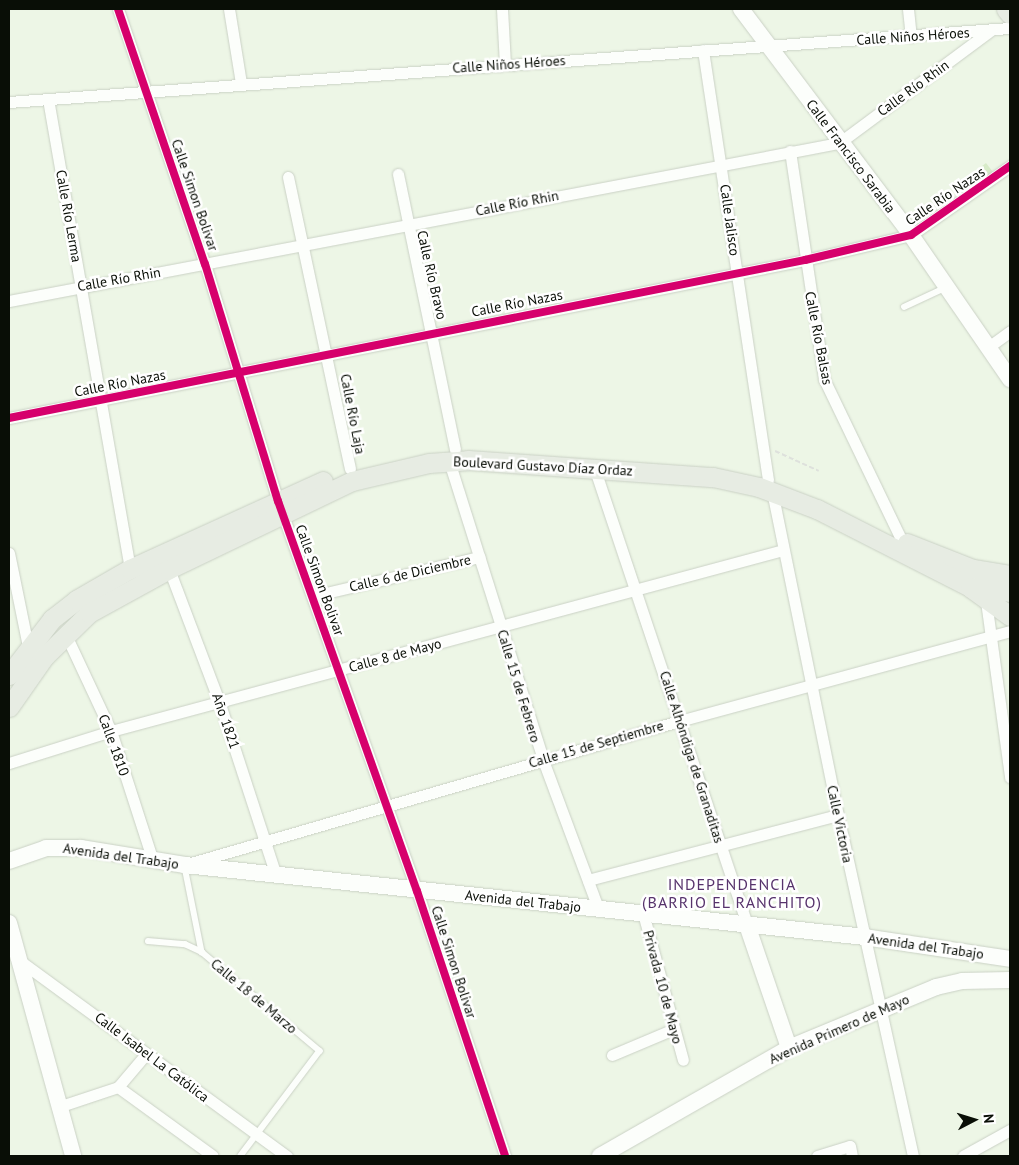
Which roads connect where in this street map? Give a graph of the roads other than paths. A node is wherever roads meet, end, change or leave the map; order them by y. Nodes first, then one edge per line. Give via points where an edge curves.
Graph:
1 (118, 9) edge
2 (229, 9) edge
3 (502, 9) edge
4 (741, 9) edge
5 (908, 9) edge
6 (1006, 9) edge
7 (1010, 14) edge
8 (1010, 28) edge
9 (991, 30) junction
10 (911, 37) junction
11 (770, 46) junction
12 (704, 50) junction
13 (506, 64) junction
14 (241, 83) junction
15 (146, 91) junction
16 (48, 99) junction
17 (9, 102) edge
18 (839, 142) junction
19 (790, 151) junction
20 (722, 163) junction
21 (1010, 166) edge
22 (398, 174) dead end
23 (288, 178) dead end
24 (408, 224) junction
25 (911, 235) junction
26 (304, 247) junction
27 (805, 260) junction
28 (205, 264) junction
29 (738, 273) junction
30 (81, 286) junction
31 (947, 287) junction
32 (9, 301) edge
33 (904, 307) dead end
34 (1010, 331) edge
35 (432, 332) junction
36 (987, 348) junction
37 (329, 357) junction
38 (238, 372) junction
39 (1010, 379) edge
40 (103, 400) junction
41 (9, 418) edge
42 (452, 455) junction
43 (594, 467) junction
44 (350, 468) junction
45 (770, 485) junction
46 (281, 507) junction
47 (901, 539) junction
48 (783, 550) junction
49 (9, 553) edge
50 (479, 557) junction
51 (130, 569) junction
52 (169, 569) junction
53 (1010, 575) edge
54 (970, 587) junction
55 (638, 589) junction
56 (1010, 592) edge
57 (313, 596) junction
58 (986, 600) junction
59 (1010, 616) edge
60 (501, 627) junction
61 (1010, 631) edge
62 (65, 633) junction
63 (990, 635) junction
64 (28, 646) junction
65 (338, 670) junction
66 (9, 675) edge
67 (811, 684) junction
68 (219, 702) junction
69 (9, 707) edge
70 (679, 721) junction
71 (110, 731) junction
72 (542, 760) junction
73 (9, 763) edge
74 (1010, 777) edge
75 (386, 804) junction
76 (838, 815) junction
77 (266, 839) junction
78 (721, 846) junction
79 (153, 861) junction
80 (9, 862) edge
81 (185, 865) junction
82 (276, 875) junction
83 (588, 880) junction
84 (417, 891) junction
85 (598, 908) junction
86 (643, 913) junction
87 (9, 923) edge
88 (748, 925) junction
89 (864, 938) junction
90 (148, 941) dead end
91 (202, 952) junction
92 (12, 955) edge
93 (1010, 958) edge
94 (1010, 980) edge
95 (880, 1010) junction
96 (674, 1029) junction
97 (789, 1048) junction
98 (146, 1054) junction
99 (612, 1055) dead end
100 (683, 1060) dead end
101 (118, 1088) junction
102 (58, 1107) junction
103 (1010, 1130) edge
104 (258, 1134) junction
105 (73, 1156) edge
106 (213, 1156) edge
107 (241, 1156) edge
108 (287, 1156) edge
109 (505, 1156) edge
110 (600, 1156) edge
111 (817, 1156) edge
112 (852, 1156) edge
113 (913, 1156) edge
114 (963, 1156) edge

1 - 15 street, Calle Simon Bolivar
2 - 14 street
3 - 13 street
4 - 11 street, Calle Francisco Sarabia
5 - 10 street
6 - 7 main road
8 - 9 street, Calle Niños Héroes
9 - 10 street, Calle Niños Héroes
9 - 18 street, Calle Río Rhin
10 - 11 street, Calle Niños Héroes
11 - 12 street, Calle Niños Héroes
11 - 18 street, Calle Francisco Sarabia
12 - 13 street, Calle Niños Héroes
12 - 20 street, Calle Jalisco
13 - 14 street, Calle Niños Héroes
14 - 15 street, Calle Niños Héroes
15 - 16 street, Calle Niños Héroes
15 - 28 street, Calle Simon Bolivar
16 - 17 street, Calle Niños Héroes
16 - 30 street, Calle Río Lerma
18 - 19 street, Calle Río Rhin
18 - 25 street, Calle Francisco Sarabia
19 - 20 street, Calle Río Rhin
19 - 27 street, Calle Río Balsas
20 - 24 street, Calle Río Rhin
20 - 29 street, Calle Jalisco
21 - 25 street, Calle Río Nazas
22 - 24 street, Calle Río Bravo
23 - 26 street, Calle Río Laja
24 - 26 street, Calle Río Rhin
24 - 35 street, Calle Río Bravo
25 - 27 street, Calle Río Nazas
25 - 31 street, Calle Francisco Sarabia
26 - 28 street, Calle Río Rhin
26 - 37 street, Calle Río Laja
27 - 29 street, Calle Río Nazas
27 - 47 street, Calle Río Balsas via 824,379
28 - 30 street, Calle Río Rhin
28 - 38 street, Calle Simon Bolivar
29 - 35 street, Calle Río Nazas
29 - 45 street, Calle Jalisco
30 - 32 street, Calle Río Rhin
30 - 40 street, Calle Río Lerma
31 - 33 lane
31 - 36 street, Calle Francisco Sarabia
34 - 36 street
35 - 37 street, Calle Río Nazas
35 - 42 street, Calle Río Bravo
36 - 39 street, Calle Francisco Sarabia
37 - 38 street, Calle Río Nazas
37 - 44 street, Calle Río Laja
38 - 40 street, Calle Río Nazas
38 - 46 street, Calle Simon Bolivar
40 - 41 street, Calle Río Nazas
40 - 51 street, Calle Río Lerma
42 - 43 main road, Boulevard Gustavo Díaz Ordaz
42 - 44 main road, Boulevard Gustavo Díaz Ordaz via 386,458
42 - 45 main road, Boulevard Gustavo Díaz Ordaz via 599,456 704,466
42 - 46 main road, Boulevard Gustavo Díaz Ordaz via 352,481
42 - 50 street, Calle 15 de Febrero
43 - 45 main road, Boulevard Gustavo Díaz Ordaz
43 - 55 street, Calle Alhóndiga de Granaditas
44 - 46 main road, Boulevard Gustavo Díaz Ordaz
45 - 47 main road, Boulevard Gustavo Díaz Ordaz via 820,499
45 - 48 street, Calle Victoria
45 - 54 main road, Boulevard Gustavo Díaz Ordaz
46 - 51 main road, Boulevard Gustavo Díaz Ordaz
46 - 52 main road, Boulevard Gustavo Díaz Ordaz
46 - 57 street, Calle Simon Bolivar
47 - 53 main road, Boulevard Gustavo Díaz Ordaz via 973,569
48 - 55 street, Calle 8 de Mayo
48 - 67 street, Calle Victoria
49 - 64 street
50 - 57 street, Calle 6 de Diciembre
50 - 60 street, Calle 15 de Febrero
51 - 64 main road, Boulevard Gustavo Díaz Ordaz via 76,600 52,619
52 - 62 main road, Boulevard Gustavo Díaz Ordaz via 89,613
52 - 68 street, Año 1821
54 - 56 main road, Boulevard Gustavo Díaz Ordaz
54 - 58 main road
55 - 60 street, Calle 8 de Mayo
55 - 70 street, Calle Alhóndiga de Granaditas
57 - 65 street, Calle Simon Bolivar
58 - 59 main road
58 - 63 street
60 - 65 street, Calle 8 de Mayo
60 - 72 street, Calle 15 de Febrero
61 - 63 street, Calle 15 de Septiembre
62 - 69 main road, Boulevard Gustavo Díaz Ordaz
62 - 71 street, Calle 1810
63 - 67 street, Calle 15 de Septiembre
63 - 74 street
64 - 66 main road, Boulevard Gustavo Díaz Ordaz
65 - 68 street, Calle 8 de Mayo
65 - 75 street, Calle Simon Bolivar
67 - 70 street, Calle 15 de Septiembre
67 - 76 street, Calle Victoria
68 - 71 street, Calle 8 de Mayo
68 - 77 street, Año 1821
70 - 72 street, Calle 15 de Septiembre
70 - 78 street, Calle Alhóndiga de Granaditas
71 - 73 street, Calle 8 de Mayo
71 - 79 street, Calle 1810
72 - 75 street, Calle 15 de Septiembre
72 - 83 street, Calle 15 de Febrero
75 - 77 street, Calle 15 de Septiembre
75 - 84 street, Calle Simon Bolivar
76 - 78 street
76 - 89 street, Calle Victoria
77 - 81 street, Calle 15 de Septiembre
77 - 82 street, Año 1821
78 - 83 street
78 - 88 street, Calle Alhóndiga de Granaditas
79 - 80 street, Avenida del Trabajo via 62,847 46,848
79 - 81 street, Avenida del Trabajo
81 - 82 street, Avenida del Trabajo
81 - 91 lane
82 - 84 street, Avenida del Trabajo
83 - 85 street, Calle 15 de Febrero
84 - 85 street, Avenida del Trabajo
84 - 109 street, Calle Simon Bolivar
85 - 86 street, Avenida del Trabajo
86 - 88 street, Avenida del Trabajo
86 - 96 street, Privada 10 de Mayo
87 - 92 street
88 - 89 street, Avenida del Trabajo
88 - 97 street, Calle Alhóndiga de Granaditas
89 - 93 street, Avenida del Trabajo
89 - 95 street, Calle Victoria
90 - 91 lane, Calle 18 de Marzo via 185,944
91 - 104 lane, Calle 18 de Marzo via 320,1051
92 - 98 street, Calle Isabel La Católica
92 - 102 street
94 - 95 street, Avenida Primero de Mayo via 962,981 936,987
95 - 97 street, Avenida Primero de Mayo
95 - 113 street, Calle Victoria
96 - 99 street
96 - 100 street, Privada 10 de Mayo
97 - 110 street, Avenida Primero de Mayo
98 - 101 street
98 - 104 street, Calle Isabel La Católica
101 - 102 street
101 - 106 street
102 - 105 street
103 - 114 street
104 - 107 lane
104 - 108 street, Calle Isabel La Católica
111 - 112 street via 850,1146

